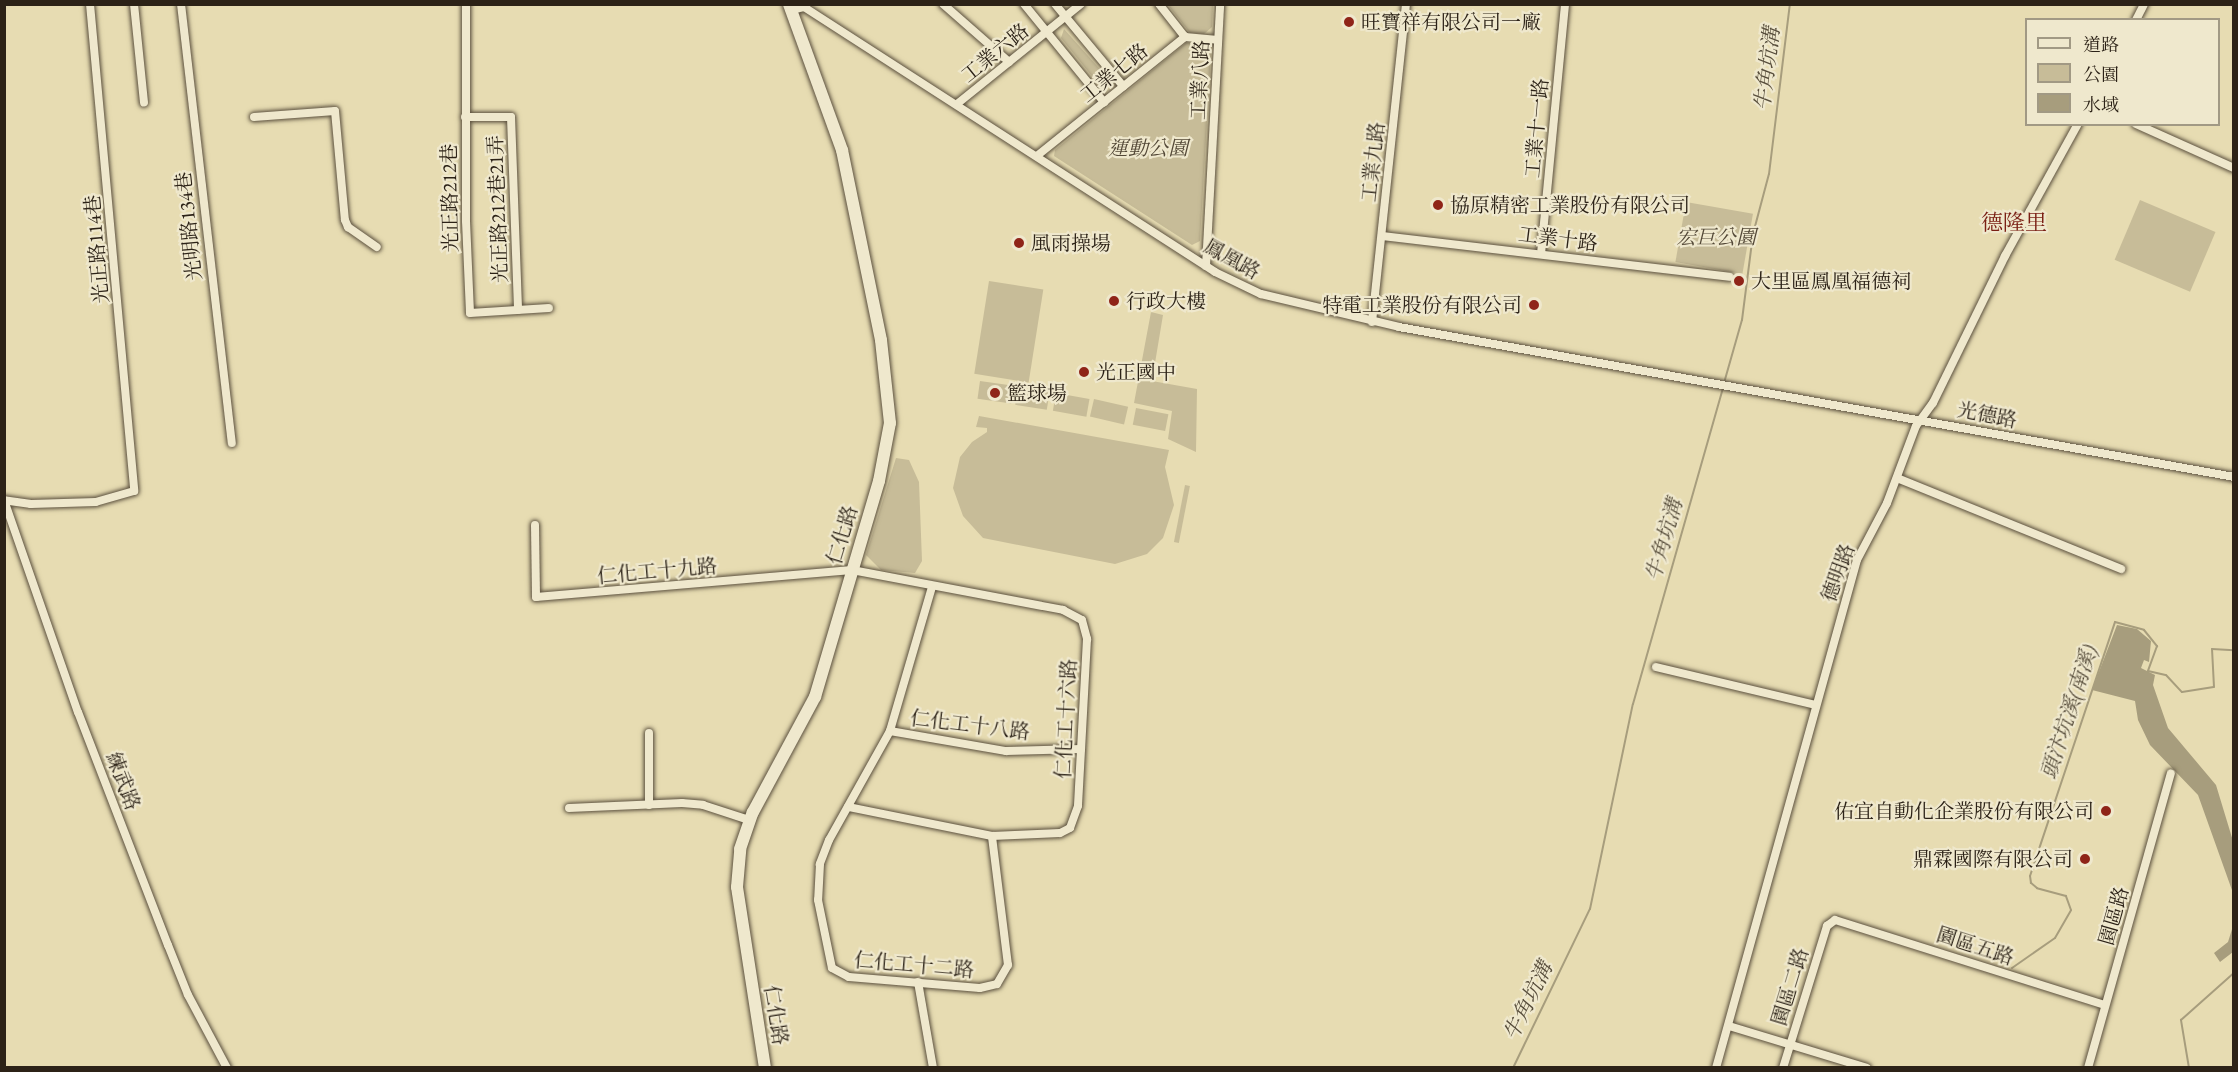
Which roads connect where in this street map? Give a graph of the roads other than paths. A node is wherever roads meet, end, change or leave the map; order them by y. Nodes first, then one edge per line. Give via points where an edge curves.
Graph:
1 (90, 4) edge
2 (134, 4) edge
3 (181, 4) edge
4 (466, 4) edge
5 (943, 4) edge
6 (1024, 4) edge
7 (1055, 4) edge
8 (1081, 4) edge
9 (1159, 4) edge
10 (1220, 4) edge
11 (1406, 4) edge
12 (1565, 4) edge
13 (2144, 4) edge
14 (792, 6) edge
15 (1066, 17) junction
16 (2137, 18) edge
17 (1046, 32) junction
18 (1185, 37) junction
19 (1218, 40) junction
20 (1009, 62) junction
21 (1123, 86) junction
22 (144, 102) dead end
23 (1104, 102) junction
24 (957, 104) junction
25 (254, 117) dead end
26 (465, 117) junction
27 (2077, 126) edge
28 (2140, 126) edge
29 (1038, 155) junction
30 (2234, 168) edge
31 (1382, 236) junction
32 (377, 247) dead end
33 (1541, 254) junction
34 (1206, 266) junction
35 (1730, 277) dead end
36 (549, 308) dead end
37 (518, 310) junction
38 (1372, 322) junction
39 (1734, 386) joint
40 (1923, 420) junction
41 (232, 443) dead end
42 (2234, 477) edge
43 (1897, 478) junction
44 (134, 491) joint
45 (534, 525) dead end
46 (2121, 569) dead end
47 (852, 570) junction
48 (932, 587) junction
49 (1656, 667) dead end
50 (1816, 705) junction
51 (890, 731) junction
52 (649, 733) dead end
53 (1081, 749) junction
54 (2171, 773) dead end
55 (649, 805) junction
56 (848, 807) junction
57 (570, 808) dead end
58 (749, 820) junction
59 (992, 836) junction
60 (1835, 920) joint
61 (918, 982) junction
62 (2105, 1005) junction
63 (1729, 1026) junction
64 (1790, 1044) junction
65 (226, 1068) edge
66 (765, 1068) edge
67 (933, 1068) edge
68 (1716, 1068) edge
69 (1783, 1068) edge
70 (1867, 1068) edge
71 (2088, 1068) edge

1 - 44 street, 光正路114巷
2 - 22 street
3 - 41 street, 光明路134巷
4 - 26 street, 光正路212巷
5 - 20 street
6 - 17 street
7 - 15 street
8 - 15 street, 工業六路
9 - 18 street
10 - 19 street, 工業八路
11 - 31 street, 工業九路
12 - 33 street, 工業十一路
13 - 16 street
14 - 24 street, 鳳凰路 via 804,7
14 - 47 main road, 仁化路 via 842,150 888,393 889,440
15 - 17 street, 工業六路
15 - 21 street
17 - 20 street, 工業六路
17 - 23 street
18 - 19 street
18 - 21 street, 工業七路
19 - 34 street, 工業八路
20 - 24 street, 工業六路
21 - 23 street, 工業七路
23 - 29 street, 工業七路
24 - 29 street, 鳳凰路
25 - 32 street via 335,111 345,220 348,227
26 - 37 street, 光正路212巷21弄 via 511,117
26 - 37 street, 光正路212巷 via 471,313
27 - 40 street, 德明路
28 - 30 street
29 - 34 street, 鳳凰路
31 - 33 street, 工業十路
31 - 38 street, 工業九路
33 - 35 street, 工業十路
34 - 38 street, 鳳凰路 via 1261,294
36 - 37 street, 光正路212巷
38 - 39 street, 鳳凰路
39 - 40 street, 光德路
40 - 42 street, 光德路
40 - 43 street, 德明路 via 1916,426
43 - 46 street
43 - 50 street, 德明路 via 1848,584
44 - 65 street, 練武路 via 96,502 31,504 4,500 78,712 168,945 188,995
45 - 47 street, 仁化工十九路 via 536,597
47 - 48 street, 仁化工十六路
47 - 58 main road, 仁化路 via 809,712
48 - 51 street, 仁化工十二路
48 - 53 street, 仁化工十六路 via 1064,610 1082,621 1087,639
49 - 50 street
50 - 63 street, 德明路
51 - 53 street, 仁化工十八路 via 1006,751
51 - 56 street, 仁化工十二路
52 - 55 street
53 - 59 street, 仁化工十六路 via 1077,813 1070,828 1060,833
54 - 62 street, 園區路
55 - 57 street
55 - 58 street via 703,805
56 - 59 street, 仁化工十六路
56 - 61 street, 仁化工十二路 via 824,850 818,875 829,962 844,975
58 - 66 main road, 仁化路 via 740,849 736,887
59 - 61 street, 仁化工十二路 via 1007,957 1004,976 997,984 980,988
60 - 62 street, 園區五路
60 - 64 street, 園區二路 via 1827,926
61 - 67 street
62 - 71 street, 園區路
63 - 64 street
63 - 68 street, 德明路
64 - 69 street, 園區二路
64 - 70 street

